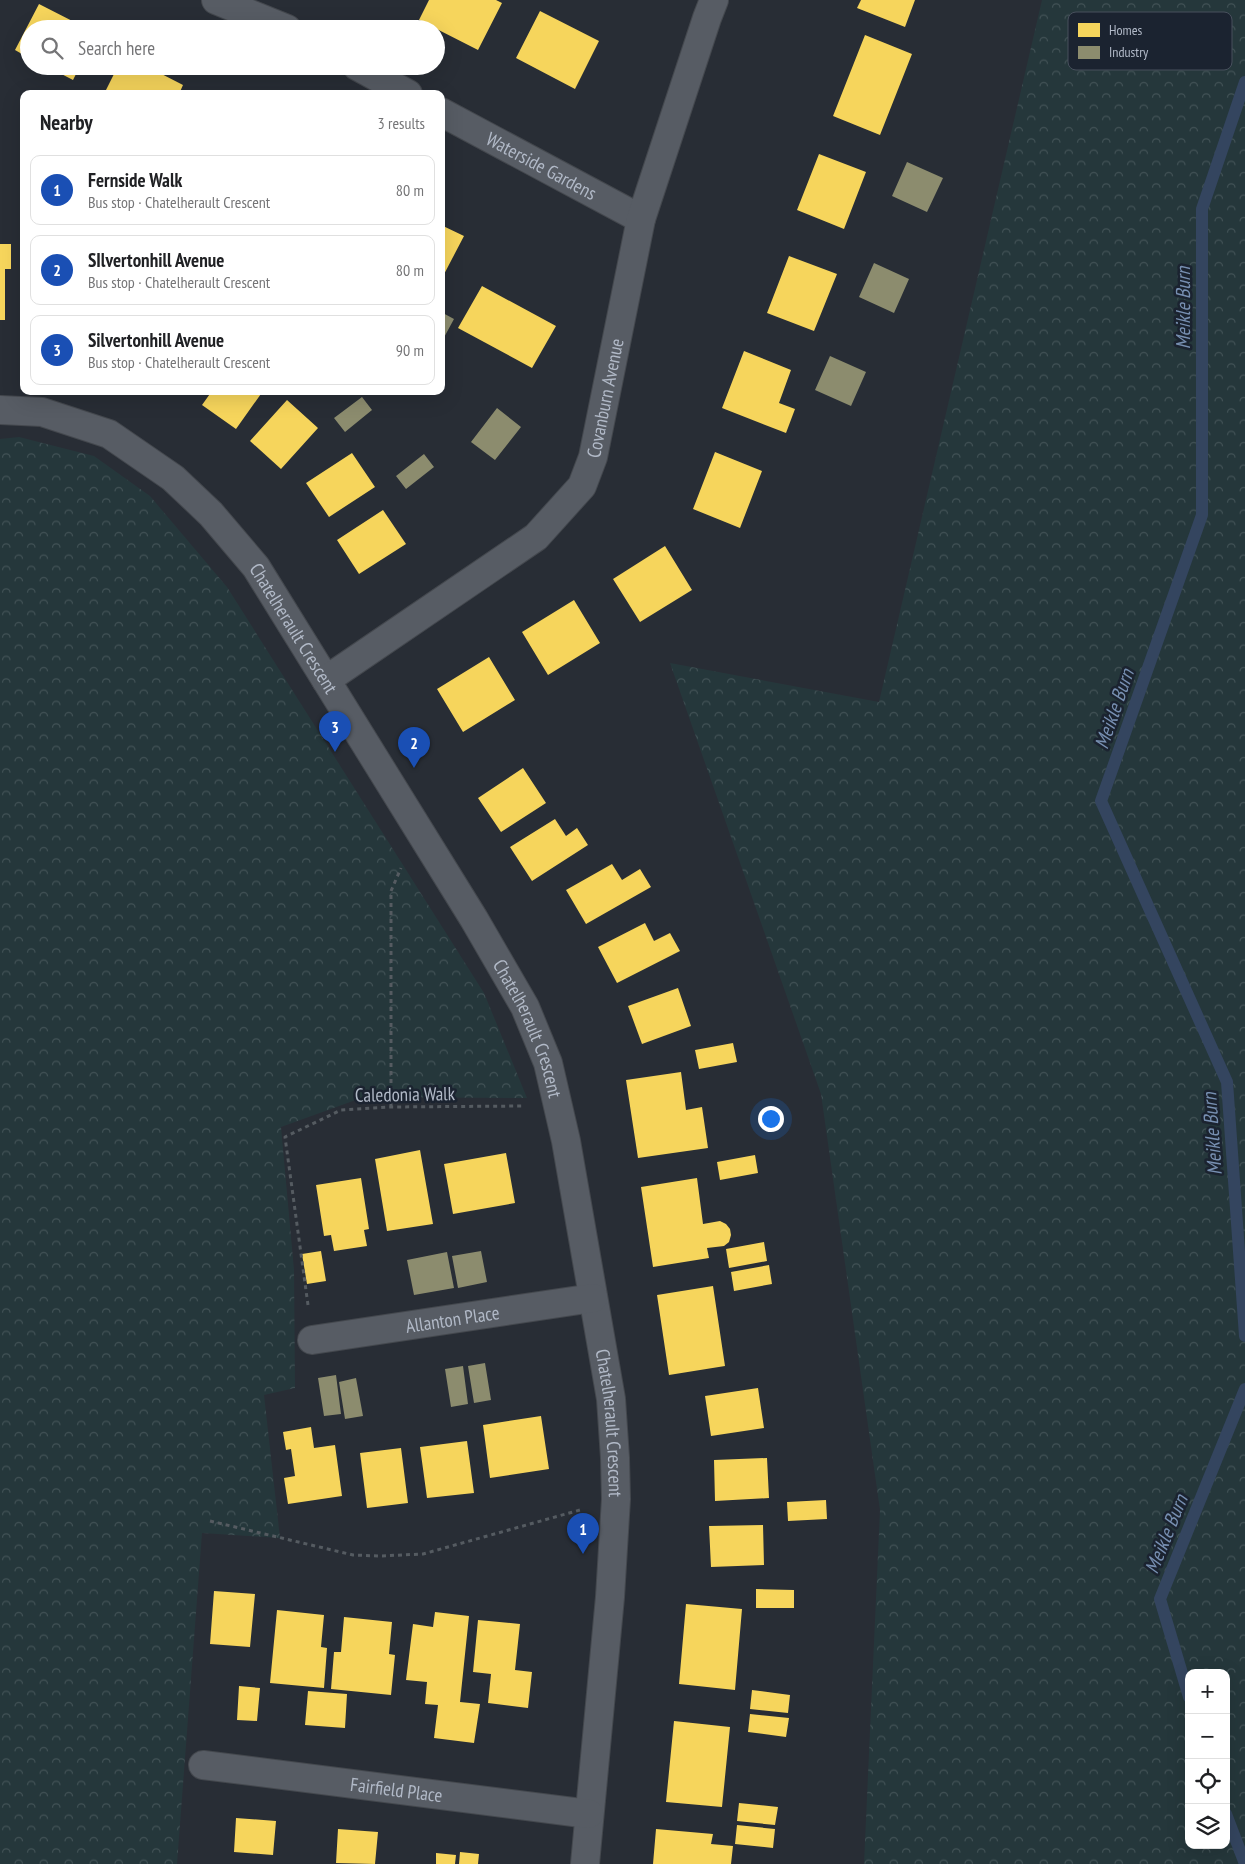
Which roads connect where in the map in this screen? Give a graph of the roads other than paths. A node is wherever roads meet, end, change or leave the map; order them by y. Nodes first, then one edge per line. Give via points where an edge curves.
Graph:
1 (216, 0) edge
2 (714, 0) edge
3 (265, 20) edge
4 (373, 75) edge
5 (401, 90) edge
6 (445, 114) edge
7 (641, 219) junction
8 (0, 410) edge
9 (326, 680) junction
10 (593, 1298) junction
11 (312, 1340) road end
12 (203, 1765) dead end
13 (589, 1814) junction
14 (584, 1864) edge

1 - 3 street
2 - 7 street, Covanburn Avenue
4 - 5 street
6 - 7 street, Waterside Gardens
7 - 9 street, Covanburn Avenue via 593,457 582,486 536,538
8 - 9 street, Chatelherault Crescent via 42,412 109,434 173,478 211,514 256,567
9 - 10 street, Chatelherault Crescent via 525,1007 548,1063 566,1141
10 - 11 street, Allanton Place
10 - 13 street, Chatelherault Crescent via 611,1399 616,1499
12 - 13 street, Fairfield Place
13 - 14 street, Chatelherault Crescent

